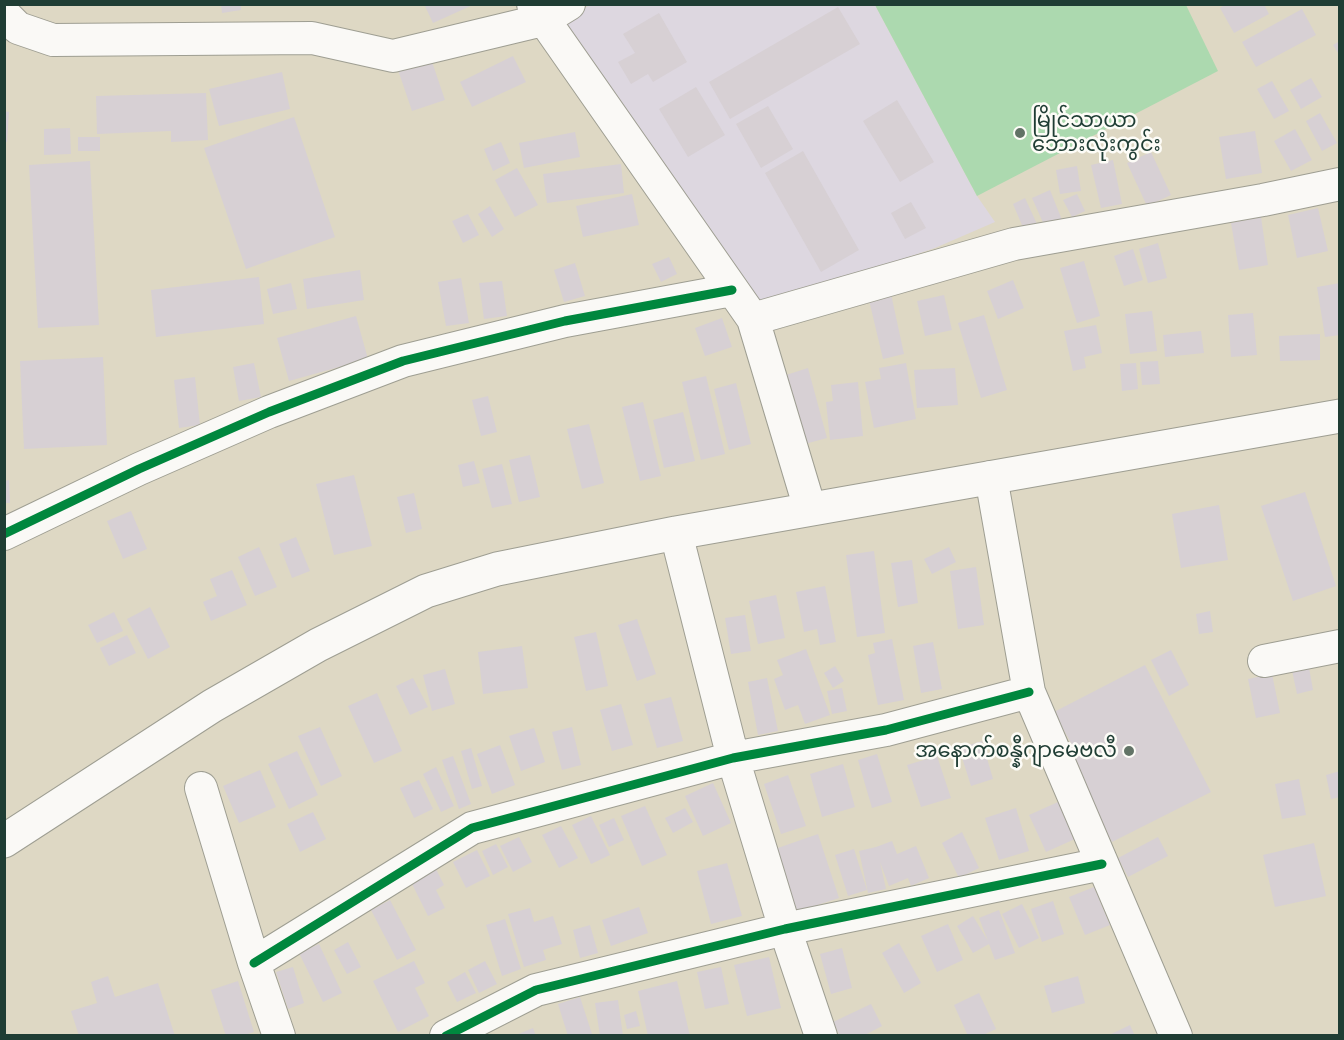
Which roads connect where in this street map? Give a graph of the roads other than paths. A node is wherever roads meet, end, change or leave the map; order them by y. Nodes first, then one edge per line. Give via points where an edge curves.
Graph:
1 (548, 10) edge
2 (4, 15) edge
3 (1340, 184) edge
4 (732, 290) junction
5 (753, 320) junction
6 (1340, 416) edge
7 (991, 477) junction
8 (810, 509) junction
9 (676, 532) junction
10 (4, 534) edge
11 (1340, 646) edge
12 (1264, 661) dead end
13 (1029, 692) junction
14 (733, 758) junction
15 (201, 789) dead end
16 (4, 841) edge
17 (1102, 864) junction
18 (785, 929) junction
19 (254, 963) junction
20 (279, 1035) edge
21 (446, 1035) edge
22 (821, 1035) edge
23 (1176, 1035) edge

1 - 2 street via 393,57 312,38 53,40 18,28
1 - 4 street
3 - 5 street via 1014,244
4 - 5 street
4 - 10 street via 565,321 403,361 268,412
5 - 8 street
6 - 7 main road
7 - 8 main road
7 - 13 street
8 - 9 main road
9 - 14 street
9 - 16 main road via 497,569 426,591 318,645 212,706
11 - 12 street
13 - 14 street via 886,730
13 - 17 street
14 - 18 street
14 - 19 street via 472,828
15 - 19 street
17 - 18 street
17 - 23 street
18 - 21 street via 536,990
18 - 22 street
19 - 20 street

